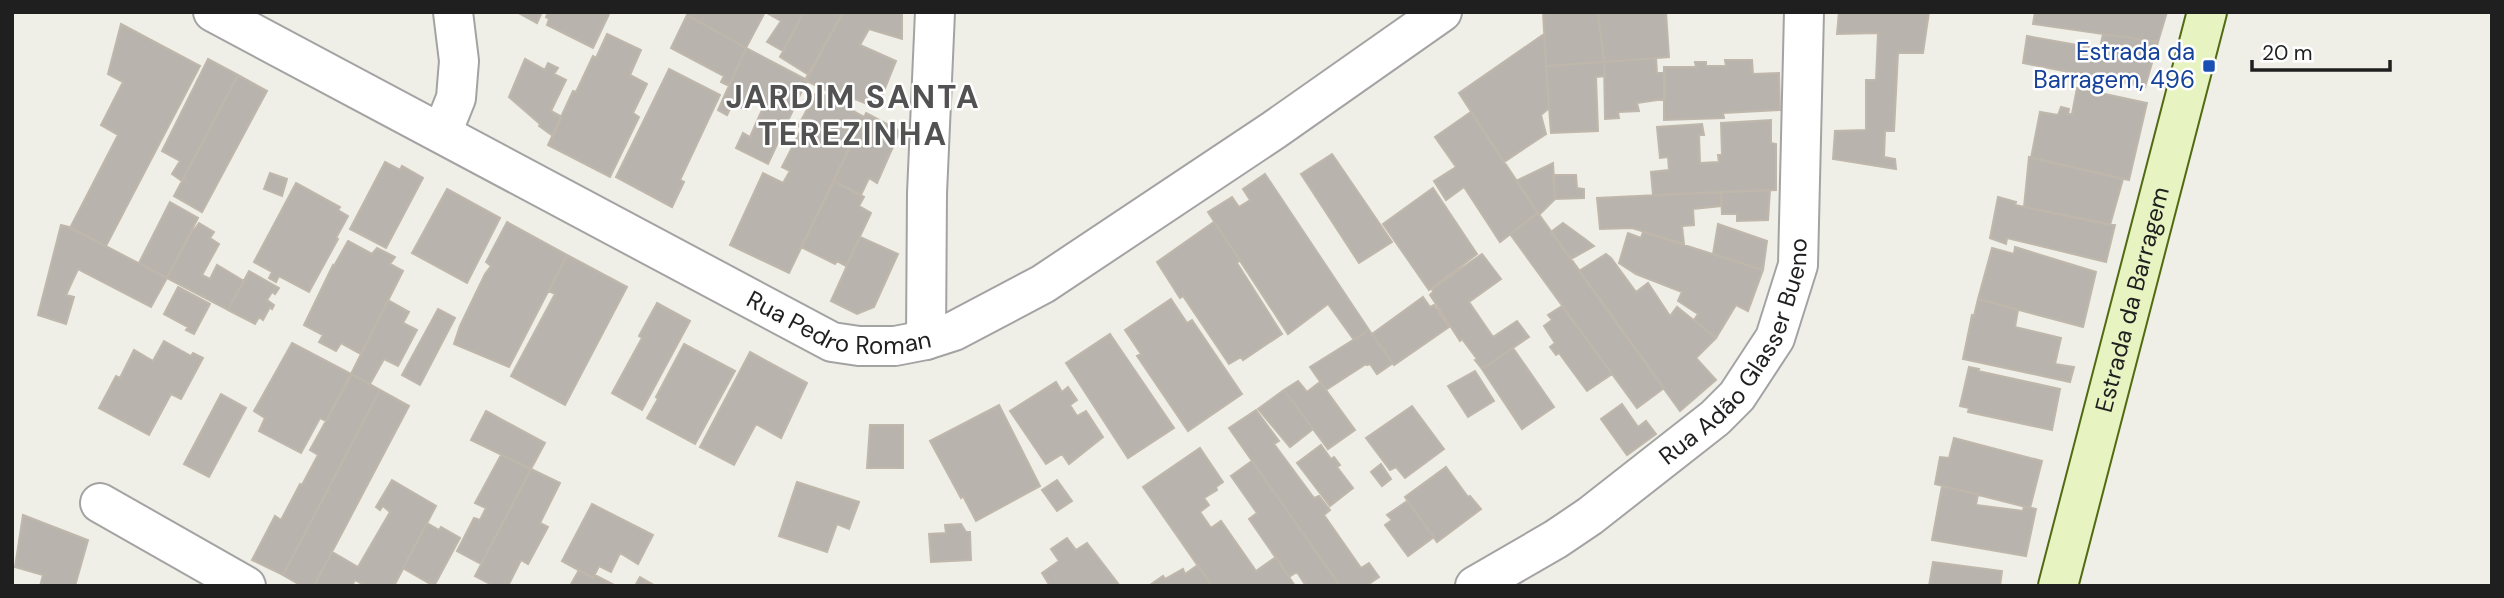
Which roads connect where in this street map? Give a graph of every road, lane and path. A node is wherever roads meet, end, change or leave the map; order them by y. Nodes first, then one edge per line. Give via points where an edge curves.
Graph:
1 (213, 12) edge
2 (453, 12) edge
3 (935, 12) edge
4 (1442, 12) edge
5 (1804, 12) edge
6 (2207, 12) edge
7 (1397, 26) edge
8 (442, 134) junction
9 (926, 340) junction
10 (100, 503) dead end
11 (246, 586) edge
12 (1475, 586) edge
13 (2058, 586) edge

1 - 8 street, Rua Pedro Roman
2 - 8 street via 459,61 456,98
3 - 9 street
4 - 7 street, Rua Pedro Roman
5 - 12 street, Rua Adão Glasser Bueno via 1798,265 1775,338 1737,396 1715,418 1590,516
6 - 13 street, Estrada da Barragem
7 - 9 street, Rua Pedro Roman via 1274,130 1043,284 954,331
8 - 9 street, Rua Pedro Roman via 832,342 883,346
10 - 11 street

